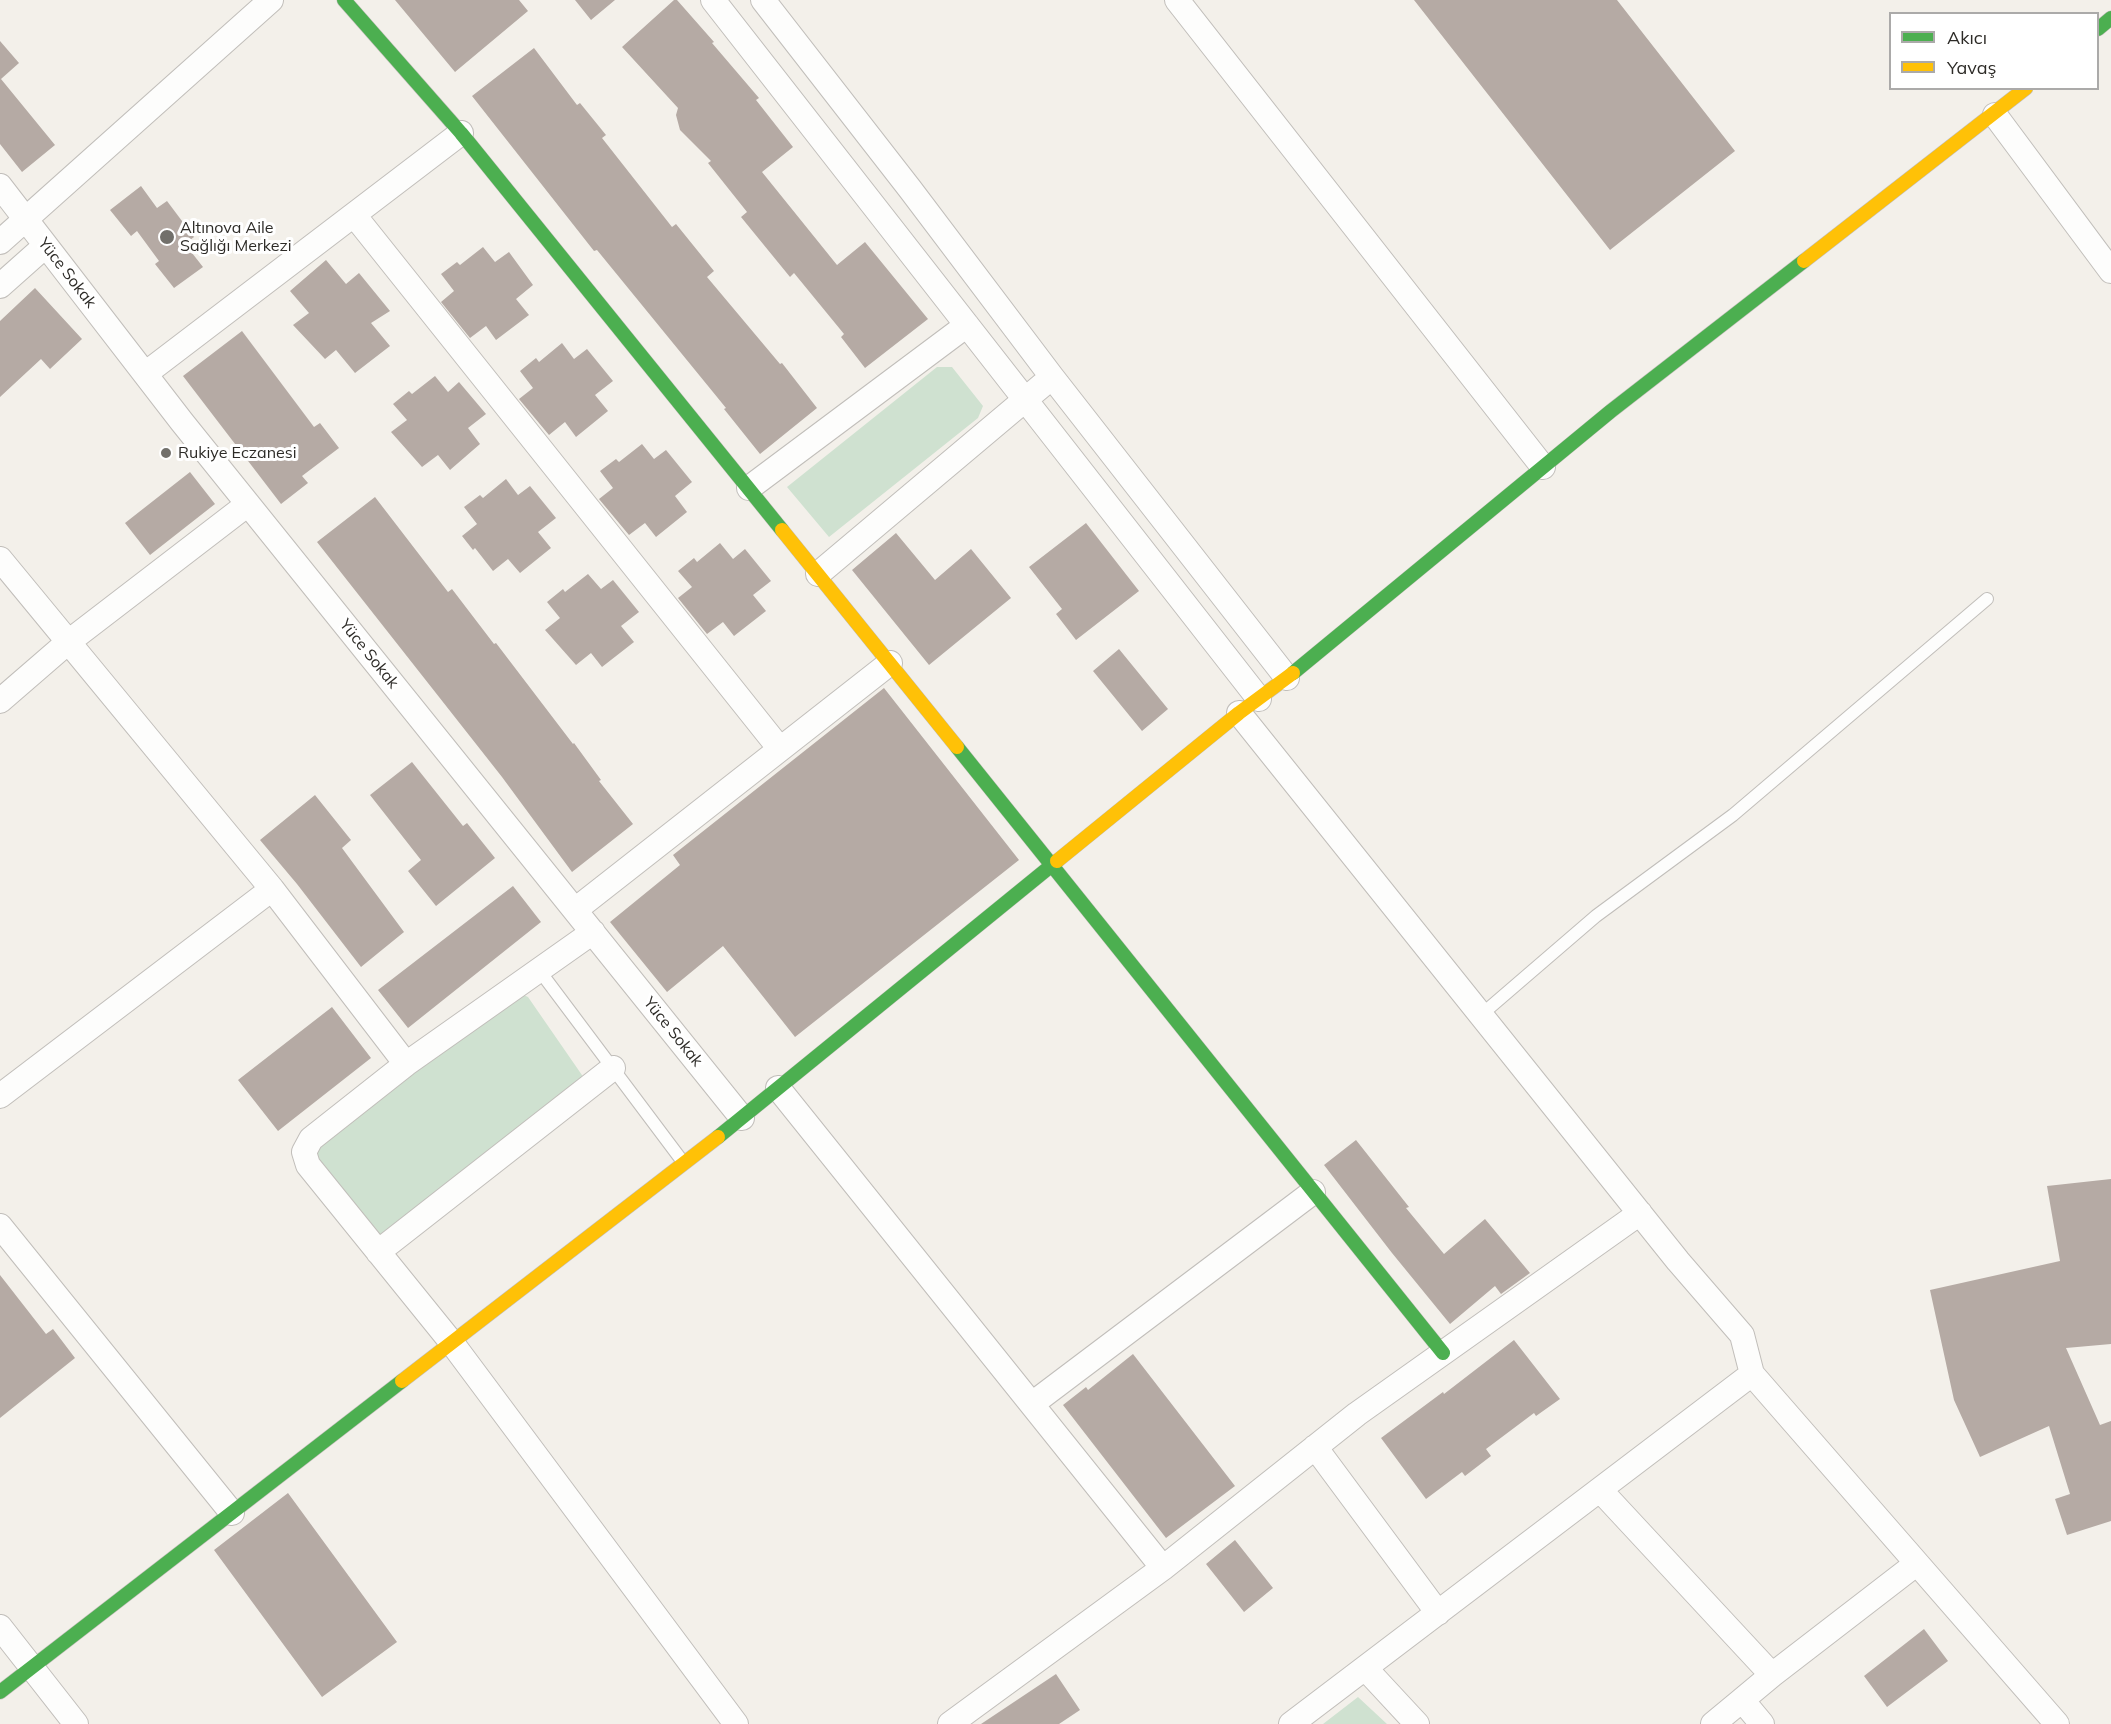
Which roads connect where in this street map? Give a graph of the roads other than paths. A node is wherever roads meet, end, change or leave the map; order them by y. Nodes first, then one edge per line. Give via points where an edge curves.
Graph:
1 (271, 0) edge
2 (344, 0) edge
3 (712, 0) edge
4 (763, 0) edge
5 (1177, 0) edge
6 (2111, 18) edge
7 (2099, 27) edge
8 (2024, 90) edge
9 (1995, 114) junction
10 (461, 133) junction
11 (0, 186) edge
12 (354, 215) junction
13 (25, 219) junction
14 (0, 242) edge
15 (45, 246) junction
16 (2111, 271) edge
17 (0, 286) edge
18 (967, 325) junction
19 (145, 374) junction
20 (1052, 377) junction
21 (1025, 399) junction
22 (1543, 467) junction
23 (749, 488) junction
24 (248, 504) junction
25 (0, 559) edge
26 (818, 574) junction
27 (1987, 599) dead end
28 (68, 643) junction
29 (890, 663) junction
30 (1287, 678) junction
31 (1259, 699) junction
32 (0, 701) edge
33 (1239, 713) junction
34 (780, 749) junction
35 (1052, 865) junction
36 (272, 889) junction
37 (575, 910) junction
38 (593, 932) junction
39 (539, 970) junction
40 (1481, 1015) junction
41 (406, 1064) junction
42 (613, 1068) junction
43 (778, 1088) junction
44 (0, 1096) edge
45 (742, 1118) junction
46 (684, 1163) junction
47 (1313, 1192) junction
48 (1640, 1213) junction
49 (0, 1226) edge
50 (378, 1252) junction
51 (452, 1343) junction
52 (1443, 1353) junction
53 (1752, 1374) junction
54 (1032, 1404) junction
55 (1315, 1447) junction
56 (1600, 1491) junction
57 (232, 1513) junction
58 (1916, 1564) junction
59 (1163, 1568) junction
60 (1438, 1613) junction
61 (0, 1627) edge
62 (31, 1667) junction
63 (1365, 1668) junction
64 (1772, 1675) junction
65 (0, 1692) edge
66 (1742, 1700) junction
67 (1293, 1723) edge
68 (76, 1724) edge
69 (736, 1724) edge
70 (950, 1724) edge
71 (1417, 1724) edge
72 (1713, 1724) edge
73 (1762, 1724) edge
74 (2057, 1724) edge

1 - 13 street
2 - 10 street
3 - 18 street
4 - 20 street
5 - 22 street
6 - 7 street
8 - 9 street
9 - 16 street
9 - 22 street
10 - 12 street
10 - 23 street
11 - 13 street, Yüce Sokak
12 - 19 street
12 - 34 street
13 - 14 street
13 - 15 street, Yüce Sokak
15 - 17 street
15 - 19 street, Yüce Sokak
18 - 21 street
18 - 23 street
19 - 24 street, Yüce Sokak
20 - 21 street
20 - 30 street
21 - 26 street
21 - 31 street
22 - 30 street
23 - 26 street
24 - 28 street
24 - 37 street, Yüce Sokak
25 - 28 street
26 - 29 street
27 - 40 lane via 1732,815 1596,916
28 - 32 street
28 - 36 street
29 - 34 street
29 - 35 street
30 - 31 street
31 - 33 street
33 - 35 street
33 - 40 street
34 - 37 street
35 - 43 street
35 - 47 street
36 - 41 street
36 - 44 street
37 - 38 street, Yüce Sokak
38 - 39 street
38 - 45 street, Yüce Sokak
39 - 41 street
39 - 42 lane
40 - 48 street
41 - 50 street via 311,1139 304,1152 308,1165
42 - 46 lane
42 - 50 street
43 - 45 street
43 - 54 street
45 - 46 street
46 - 51 street
47 - 52 street
47 - 54 street
48 - 52 street
48 - 53 street via 1742,1335
49 - 57 street
50 - 51 street
51 - 57 street
51 - 69 street
52 - 55 street
53 - 56 street
53 - 58 street
54 - 59 street
55 - 59 street
55 - 60 street
56 - 60 street
56 - 64 street
57 - 62 street
58 - 64 street
58 - 74 street
59 - 70 street
60 - 63 street
61 - 62 street
62 - 65 street
62 - 68 street
63 - 67 street
63 - 71 street
64 - 66 street
66 - 72 street
66 - 73 street

